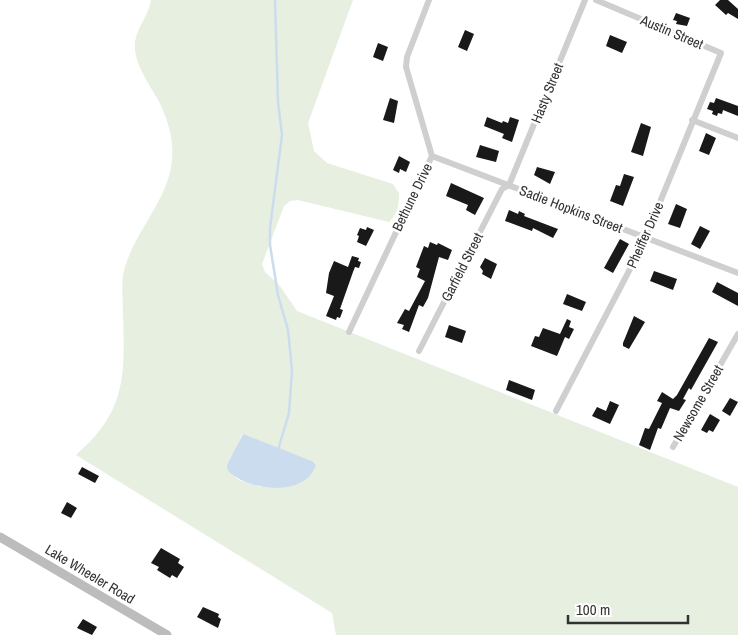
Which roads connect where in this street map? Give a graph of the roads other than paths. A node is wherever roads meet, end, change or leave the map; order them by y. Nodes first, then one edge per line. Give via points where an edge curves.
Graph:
1 (429, 0) edge
2 (585, 0) edge
3 (596, 0) edge
4 (720, 53) joint
5 (692, 120) junction
6 (738, 138) edge
7 (432, 156) junction
8 (509, 185) junction
9 (646, 238) junction
10 (738, 273) edge
11 (349, 332) dead end
12 (738, 334) edge
13 (419, 351) dead end
14 (556, 411) dead end
15 (673, 447) dead end
16 (0, 536) edge
17 (166, 635) edge

1 - 7 street, Bethune Drive via 406,67
2 - 8 street, Hasty Street
3 - 4 street, Austin Street
4 - 5 street, Pheiffer Drive
5 - 6 street
5 - 9 street, Pheiffer Drive
7 - 8 street, Sadie Hopkins Street
7 - 11 street, Bethune Drive
8 - 9 street, Sadie Hopkins Street
8 - 13 street, Garfield Street via 502,189
9 - 10 street, Sadie Hopkins Street
9 - 14 street, Pheiffer Drive
12 - 15 street, Newsome Street
16 - 17 street, Lake Wheeler Road

